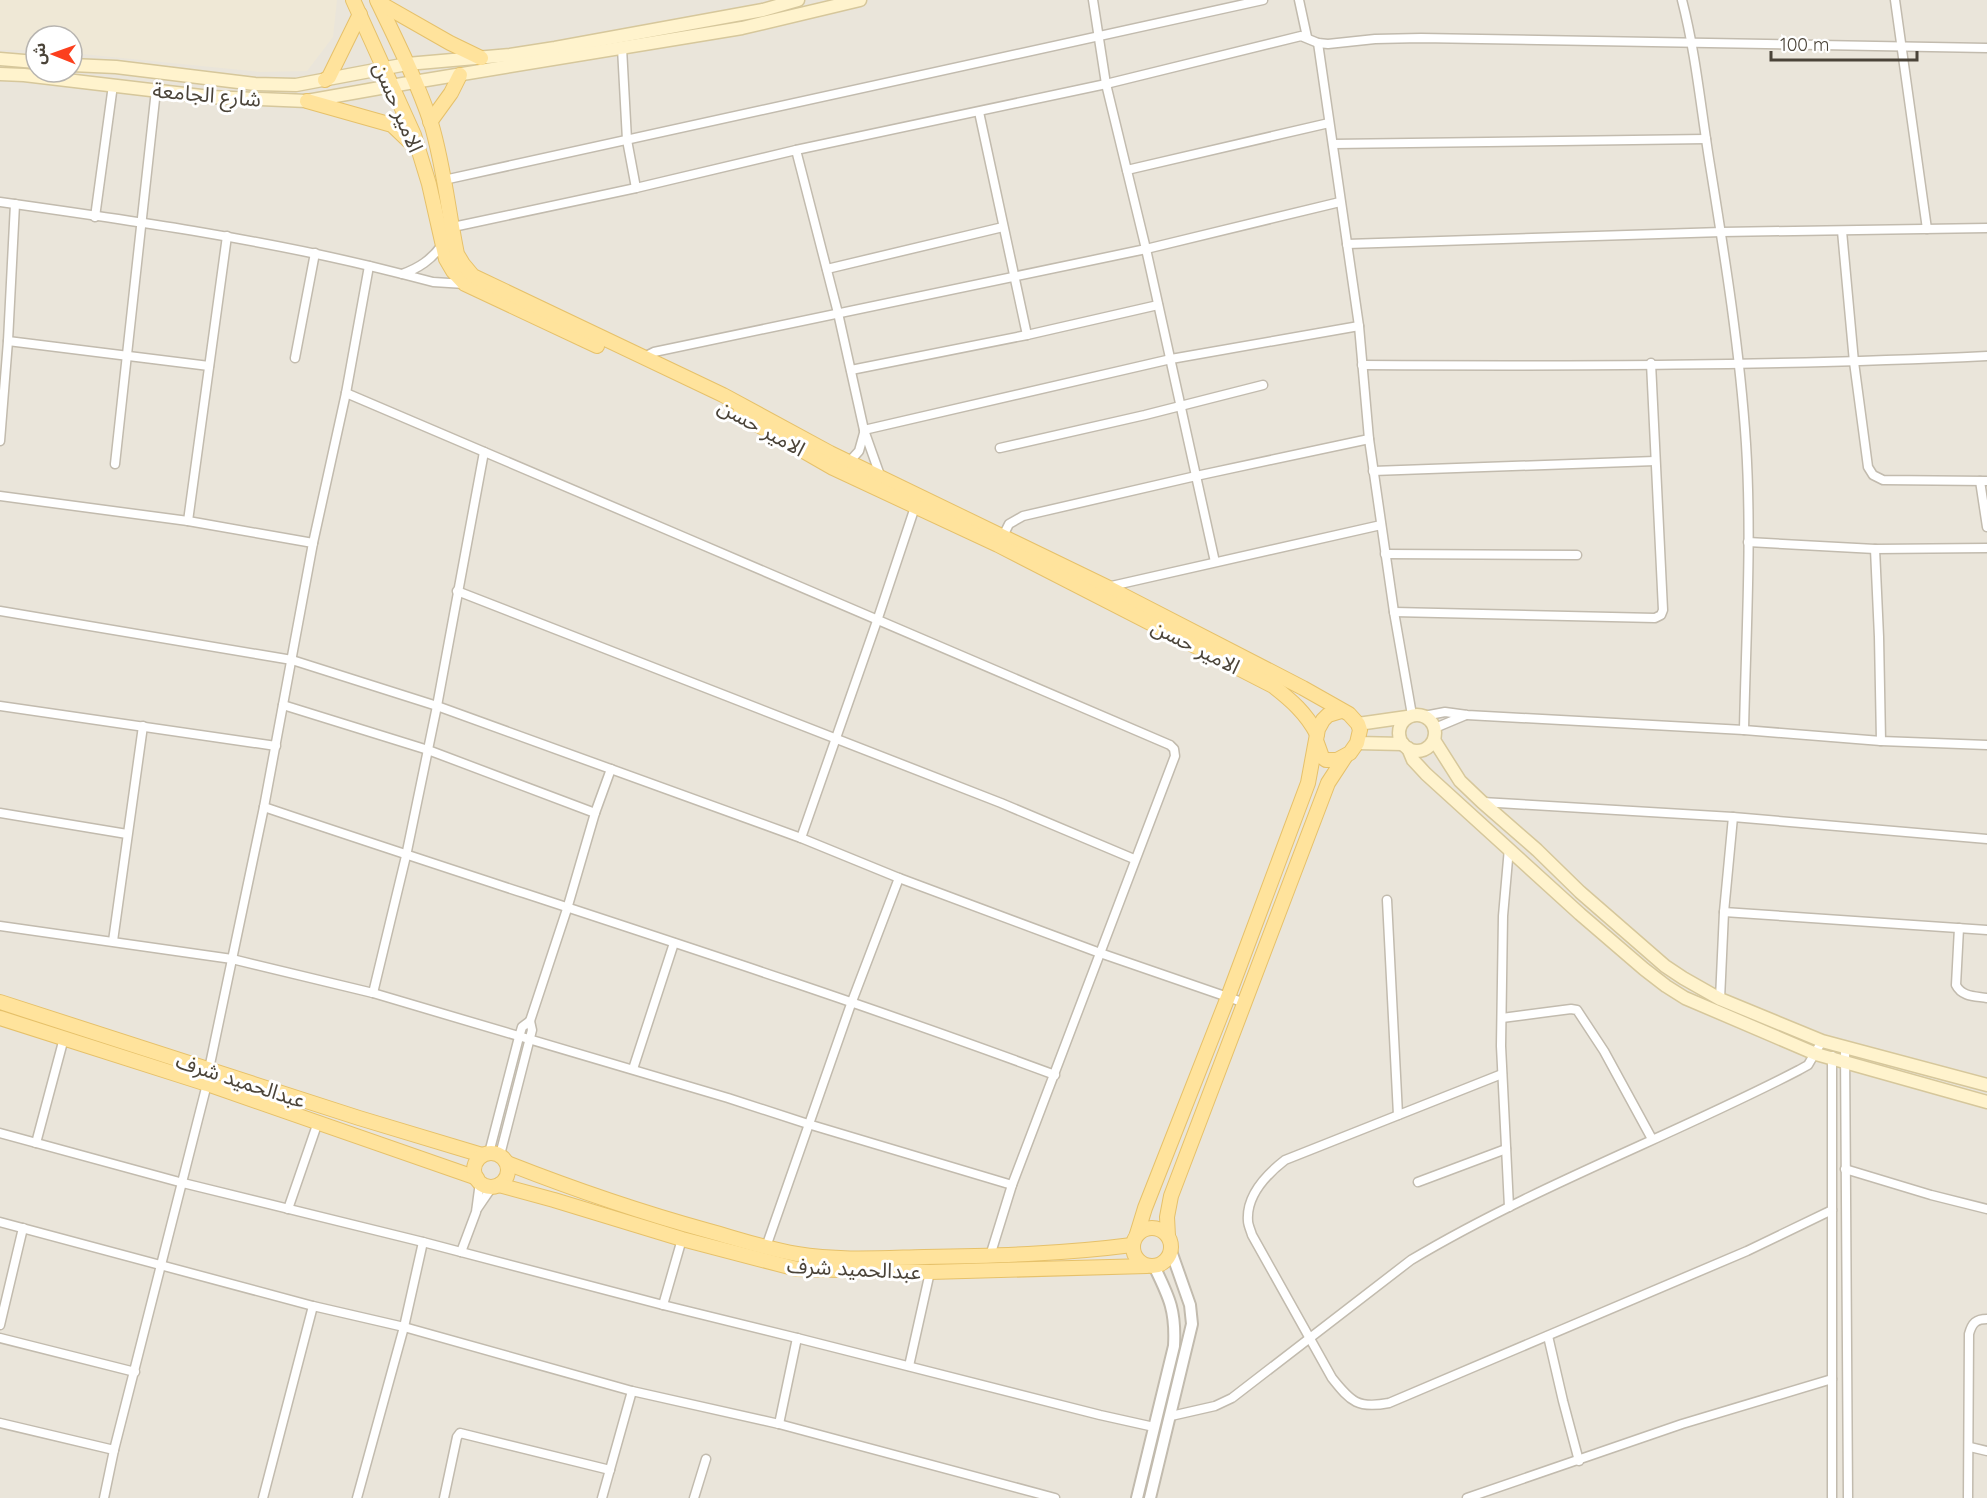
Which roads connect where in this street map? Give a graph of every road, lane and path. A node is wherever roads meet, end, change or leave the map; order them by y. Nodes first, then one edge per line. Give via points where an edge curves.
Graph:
1 (353, 0) edge
2 (798, 0) edge
3 (860, 0) edge
4 (1093, 0) edge
5 (1263, 0) edge
6 (1299, 0) edge
7 (1684, 0) edge
8 (1895, 0) edge
9 (378, 1) edge
10 (360, 14) junction
11 (1098, 36) junction
12 (1307, 37) junction
13 (1318, 43) junction
14 (1692, 43) junction
15 (1902, 47) junction
16 (622, 48) junction
17 (1987, 48) edge
18 (481, 58) junction
19 (0, 59) edge
20 (24, 61) edge
21 (407, 64) junction
22 (84, 65) edge
23 (383, 68) junction
24 (0, 74) edge
25 (460, 75) junction
26 (325, 80) junction
27 (414, 82) junction
28 (1106, 84) junction
29 (113, 85) junction
30 (391, 86) junction
31 (156, 90) junction
32 (307, 101) junction
33 (979, 112) junction
34 (430, 122) junction
35 (1329, 123) junction
36 (627, 140) junction
37 (1706, 140) junction
38 (1333, 144) junction
39 (796, 150) junction
40 (419, 152) junction
41 (1127, 170) junction
42 (444, 180) junction
43 (636, 188) junction
44 (0, 202) edge
45 (1341, 202) junction
46 (15, 204) junction
47 (95, 217) junction
48 (142, 224) junction
49 (1003, 226) junction
50 (453, 227) junction
51 (1987, 228) edge
52 (1927, 230) junction
53 (1842, 231) junction
54 (1722, 232) junction
55 (227, 236) junction
56 (1347, 244) junction
57 (442, 245) junction
58 (1146, 249) junction
59 (315, 253) junction
60 (369, 266) junction
61 (827, 269) junction
62 (402, 274) junction
63 (1013, 277) junction
64 (465, 284) junction
65 (1158, 305) junction
66 (838, 312) junction
67 (1359, 326) junction
68 (1027, 335) junction
69 (8, 341) junction
70 (127, 356) junction
71 (1987, 356) edge
72 (295, 358) dead end
73 (642, 358) junction
74 (1171, 359) junction
75 (1854, 362) junction
76 (1651, 363) junction
77 (1739, 364) junction
78 (1362, 365) junction
79 (209, 366) junction
80 (851, 370) junction
81 (1263, 385) dead end
82 (346, 393) junction
83 (1181, 405) junction
84 (864, 430) junction
85 (1369, 439) junction
86 (0, 441) edge
87 (1000, 448) dead end
88 (484, 452) junction
89 (1655, 461) junction
90 (849, 462) junction
91 (115, 464) dead end
92 (1373, 471) junction
93 (1196, 476) junction
94 (881, 477) junction
95 (1984, 481) edge
96 (0, 496) edge
97 (915, 507) junction
98 (188, 521) junction
99 (1381, 525) junction
100 (1987, 527) edge
101 (1000, 541) junction
102 (1748, 542) junction
103 (314, 543) junction
104 (1987, 548) edge
105 (1875, 549) junction
106 (1385, 555) junction
107 (1577, 555) dead end
108 (1215, 562) junction
109 (1107, 587) junction
110 (457, 591) junction
111 (0, 611) edge
112 (1394, 612) junction
113 (878, 618) junction
114 (292, 660) junction
115 (283, 705) junction
116 (0, 706) edge
117 (437, 706) junction
118 (1341, 711) junction
119 (1467, 715) junction
120 (1415, 716) junction
121 (1358, 724) junction
122 (143, 726) junction
123 (1744, 730) junction
124 (1435, 734) junction
125 (1317, 738) junction
126 (836, 739) junction
127 (1881, 741) junction
128 (1987, 745) edge
129 (276, 746) junction
130 (1405, 746) junction
131 (428, 750) junction
132 (1351, 750) junction
133 (611, 769) junction
134 (1482, 802) junction
135 (264, 807) junction
136 (0, 813) edge
137 (596, 813) junction
138 (1733, 817) junction
139 (127, 834) junction
140 (801, 838) junction
141 (1987, 838) edge
142 (1509, 848) junction
143 (1537, 850) junction
144 (406, 855) junction
145 (1134, 859) junction
146 (1524, 863) junction
147 (899, 878) junction
148 (1387, 900) dead end
149 (567, 909) junction
150 (1724, 912) junction
151 (0, 927) edge
152 (1959, 928) junction
153 (1987, 930) edge
154 (113, 941) junction
155 (675, 943) junction
156 (1100, 953) junction
157 (232, 959) junction
158 (373, 993) junction
159 (1228, 997) junction
160 (1987, 998) edge
161 (1720, 999) junction
162 (0, 1002) edge
163 (1245, 1003) junction
164 (851, 1004) junction
165 (0, 1018) edge
166 (1502, 1018) junction
167 (530, 1021) junction
168 (519, 1037) junction
169 (64, 1038) junction
170 (529, 1040) junction
171 (1827, 1042) junction
172 (1845, 1047) junction
173 (1815, 1054) junction
174 (1838, 1061) junction
175 (209, 1069) junction
176 (633, 1069) junction
177 (1502, 1074) junction
178 (1055, 1075) junction
179 (207, 1084) junction
180 (1987, 1084) edge
181 (1987, 1102) edge
182 (1398, 1115) junction
183 (318, 1122) junction
184 (808, 1124) junction
185 (0, 1133) edge
186 (1652, 1139) junction
187 (36, 1143) junction
188 (1506, 1149) junction
189 (495, 1157) junction
190 (1845, 1169) junction
191 (1418, 1182) dead end
192 (183, 1183) junction
193 (487, 1183) junction
194 (1012, 1185) junction
195 (1509, 1207) junction
196 (288, 1209) junction
197 (1987, 1209) edge
198 (1832, 1210) junction
199 (476, 1212) junction
200 (0, 1222) edge
201 (23, 1228) junction
202 (1168, 1236) junction
203 (682, 1239) junction
204 (1135, 1239) junction
205 (423, 1242) junction
206 (766, 1247) junction
207 (1171, 1251) junction
208 (461, 1252) junction
209 (990, 1256) junction
210 (162, 1265) junction
211 (1150, 1266) junction
212 (930, 1272) junction
213 (663, 1305) junction
214 (313, 1306) junction
215 (1987, 1319) edge
216 (0, 1325) edge
217 (404, 1327) junction
218 (1548, 1336) junction
219 (0, 1338) edge
220 (797, 1338) junction
221 (1309, 1338) junction
222 (909, 1366) junction
223 (135, 1372) junction
224 (1832, 1378) junction
225 (632, 1390) junction
226 (1171, 1416) junction
227 (0, 1423) edge
228 (779, 1424) junction
229 (1154, 1427) junction
230 (1970, 1447) junction
231 (114, 1450) junction
232 (1987, 1451) edge
233 (706, 1459) dead end
234 (1579, 1461) junction
235 (610, 1470) junction
236 (1488, 1495) edge
237 (104, 1498) edge
238 (263, 1498) edge
239 (357, 1498) edge
240 (444, 1498) edge
241 (602, 1498) edge
242 (694, 1498) edge
243 (1055, 1498) edge
244 (1137, 1498) edge
245 (1150, 1498) edge
246 (1467, 1498) edge
247 (1832, 1498) edge
248 (1848, 1498) edge
249 (1968, 1498) edge

1 - 10 main road, الامير حسن
2 - 18 main road, شارع الجامعة via 720,18
3 - 16 main road, شارع الجامعة via 766,23
4 - 11 street
5 - 11 street
6 - 12 street
7 - 14 street
8 - 15 street
9 - 18 main road
9 - 21 main road, الامير حسن
10 - 23 main road, الامير حسن
10 - 26 main road
11 - 28 street
11 - 36 street
12 - 13 street
12 - 28 street
13 - 14 street via 1421,38
13 - 35 street
14 - 15 street
14 - 37 street
15 - 17 street
15 - 52 street
16 - 25 main road, شارع الجامعة
16 - 36 street
18 - 21 main road, شارع الجامعة
19 - 20 main road
21 - 23 main road, شارع الجامعة
21 - 27 main road, الامير حسن
22 - 26 main road, شارع الجامعة via 255,84 296,85
23 - 26 main road, شارع الجامعة
23 - 30 main road, الامير حسن
24 - 29 main road, شارع الجامعة
25 - 27 main road, شارع الجامعة
25 - 34 main road
27 - 30 main road, شارع الجامعة
27 - 34 main road, الامير حسن
28 - 33 street
28 - 41 street
29 - 31 main road, شارع الجامعة
29 - 47 street
30 - 32 main road, شارع الجامعة
30 - 40 main road, الامير حسن
31 - 32 main road, شارع الجامعة via 210,97
31 - 48 street
32 - 40 main road via 392,125
33 - 39 street
33 - 49 street
34 - 42 main road, الامير حسن
35 - 38 street
35 - 41 street
36 - 42 street
36 - 43 street
37 - 38 street
37 - 54 street
38 - 45 street
39 - 43 street
39 - 61 street
40 - 57 main road, الامير حسن
41 - 58 street
42 - 50 main road, الامير حسن
43 - 50 street
44 - 46 street
45 - 56 street
45 - 58 street
46 - 47 street
46 - 69 street
47 - 48 street
48 - 55 street
48 - 70 street
49 - 61 street
49 - 63 street
50 - 73 main road, الامير حسن via 457,254 473,276
51 - 52 street
52 - 53 street
53 - 54 street
53 - 75 street
54 - 56 street
54 - 77 street
55 - 59 street
55 - 79 street
56 - 67 street
57 - 62 street via 426,263
57 - 64 main road, الامير حسن via 450,266
58 - 63 street
58 - 65 street
59 - 60 street
59 - 72 street
60 - 62 street
60 - 82 street
61 - 66 street
62 - 64 street via 433,282
63 - 66 street
63 - 68 street
64 - 97 main road, الامير حسن via 720,403 833,468
65 - 68 street
65 - 74 street
66 - 73 street via 654,352
66 - 80 street
67 - 74 street
67 - 78 street
68 - 80 street
69 - 70 street
69 - 86 street
70 - 79 street
70 - 91 street
71 - 75 street
73 - 90 main road, الامير حسن via 723,395
74 - 83 street
74 - 84 street
75 - 77 street
75 - 95 street via 1868,467 1873,475 1893,481
76 - 77 street
76 - 78 street
76 - 89 street
77 - 102 street
78 - 85 street
79 - 98 street
80 - 84 street
81 - 83 street
82 - 88 street
82 - 103 street
83 - 87 street
83 - 93 street
84 - 90 street via 859,451
84 - 94 street
85 - 92 street
85 - 93 street
88 - 110 street
88 - 113 street
89 - 92 street
89 - 112 street via 1661,615 1655,618
90 - 94 main road, الامير حسن
92 - 99 street
93 - 101 street via 1023,516 1009,524
93 - 108 street
94 - 101 main road, الامير حسن
95 - 100 street
96 - 98 street
97 - 101 main road, الامير حسن
97 - 113 street
98 - 103 street
99 - 106 street
99 - 108 street
101 - 109 main road, الامير حسن
101 - 125 main road, الامير حسن via 1273,686 1294,702 1311,723
102 - 105 street
102 - 123 street
103 - 114 street
104 - 105 street
105 - 127 street
106 - 107 street
106 - 112 street
108 - 109 street
109 - 118 main road, الامير حسن
110 - 117 street
110 - 126 street
111 - 114 street
112 - 120 street
113 - 126 street
113 - 145 street via 1170,745 1175,756
114 - 115 street
114 - 117 street
115 - 129 street
115 - 131 street
116 - 122 street
117 - 131 street
117 - 133 street
118 - 121 main road
118 - 125 main road via 1323,720
119 - 120 street via 1446,712
119 - 123 street
119 - 124 street
120 - 121 main road
120 - 124 main road via 1429,719
120 - 130 main road via 1400,726
121 - 132 main road via 1360,730
122 - 129 street
122 - 139 street
123 - 127 street
124 - 130 main road via 1426,749 1413,751
124 - 134 main road via 1460,781
125 - 132 main road, الامير حسن via 1326,760 1337,760
125 - 159 main road via 1308,783
126 - 140 street
126 - 145 street
127 - 128 street
129 - 135 street
130 - 132 main road
130 - 142 main road via 1426,774
131 - 137 street
131 - 144 street
132 - 163 main road via 1328,783
133 - 137 street
133 - 140 street
134 - 138 street
134 - 143 main road
135 - 144 street
135 - 157 street
136 - 139 street
137 - 149 street
138 - 141 street
138 - 150 street
139 - 154 street
140 - 147 street
142 - 146 main road
142 - 166 street via 1503,916
143 - 146 main road
143 - 161 main road via 1665,966
144 - 149 street
144 - 158 street
145 - 156 street
146 - 173 main road via 1666,986 1700,1005
147 - 156 street
147 - 164 street
148 - 182 street
149 - 155 street
149 - 167 street
150 - 152 street
150 - 161 street
151 - 154 street
152 - 153 street
152 - 160 street via 1956,986 1965,994
154 - 157 street
155 - 164 street
155 - 176 street
156 - 159 street
156 - 178 street
157 - 158 street
157 - 175 street
158 - 168 street
159 - 163 street
159 - 204 main road
161 - 171 main road
162 - 175 main road, عبدالحميد شرف
163 - 202 main road via 1171,1196
164 - 178 street
164 - 184 street
165 - 169 main road, عبدالحميد شرف
166 - 177 street
166 - 186 street via 1577,1010
167 - 168 street
167 - 170 street
168 - 170 street
168 - 189 street
169 - 179 main road, عبدالحميد شرف
169 - 187 street
170 - 176 street
170 - 189 street
171 - 172 main road
171 - 173 street
171 - 174 street
172 - 174 street
172 - 180 main road
173 - 174 main road
173 - 186 street via 1800,1070
174 - 181 main road
174 - 190 street
174 - 198 street
175 - 189 main road, عبدالحميد شرف
176 - 184 street
177 - 182 street
177 - 188 street
178 - 194 street
179 - 183 main road, عبدالحميد شرف
179 - 192 street
182 - 221 street via 1285,1160 1260,1185 1250,1206 1248,1221 1252,1235
183 - 193 main road, عبدالحميد شرف
183 - 196 street
184 - 194 street
184 - 206 street
185 - 187 street
186 - 195 street
187 - 192 street
188 - 191 street
188 - 195 street
189 - 193 main road via 477,1160 475,1166
189 - 193 main road via 508,1168 506,1178
189 - 206 main road, عبدالحميد شرف via 558,1184
190 - 197 street
190 - 248 street
192 - 196 street
192 - 210 street
193 - 199 street
193 - 199 street
193 - 203 main road, عبدالحميد شرف
194 - 209 street
195 - 221 street via 1411,1260
196 - 205 street
198 - 218 street via 1747,1251
198 - 224 street
199 - 208 street
200 - 201 street
201 - 210 street
201 - 216 street
202 - 204 main road via 1150,1227
202 - 207 main road
203 - 212 main road, عبدالحميد شرف via 797,1269
203 - 213 street
204 - 209 main road, عبدالحميد شرف via 1102,1249
204 - 211 main road via 1132,1250 1137,1260
205 - 208 street
205 - 217 street
206 - 209 main road, عبدالحميد شرف via 830,1258
207 - 211 main road via 1164,1261
207 - 226 street via 1192,1324
208 - 213 street
210 - 214 street
210 - 223 street
211 - 212 main road, عبدالحميد شرف
211 - 229 street via 1172,1308 1175,1329
212 - 222 street
213 - 220 street
214 - 217 street
214 - 238 street
215 - 230 street via 1971,1325 1969,1334
217 - 225 street
217 - 239 street
218 - 221 street via 1374,1406 1357,1404 1344,1394
218 - 234 street
219 - 223 street
220 - 222 street
220 - 228 street
221 - 226 street via 1232,1398
222 - 229 street
223 - 231 street
224 - 234 street
224 - 247 street
225 - 228 street
225 - 235 street
226 - 245 street
227 - 231 street
228 - 243 street
229 - 244 street
230 - 232 street
230 - 249 street
231 - 237 street
233 - 242 street
234 - 236 street
235 - 240 street via 460,1433
235 - 241 street
236 - 246 street

